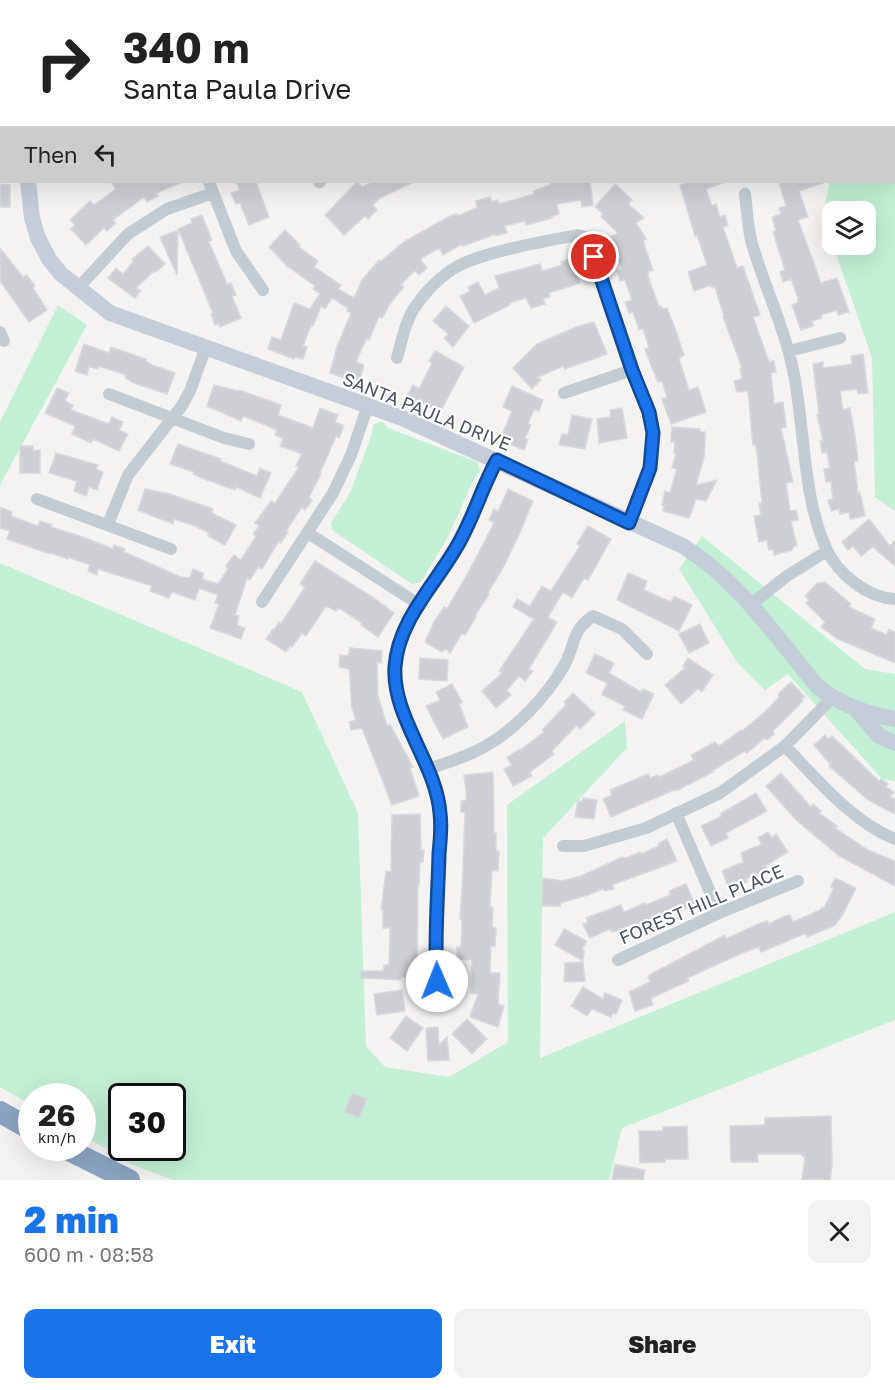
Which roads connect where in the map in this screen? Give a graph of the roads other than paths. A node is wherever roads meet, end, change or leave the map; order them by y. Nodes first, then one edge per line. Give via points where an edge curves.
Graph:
1 (28, 183) edge
2 (211, 187) edge
3 (745, 194) dead end
4 (78, 288) junction
5 (264, 290) dead end
6 (840, 338) dead end
7 (206, 348) junction
8 (789, 351) junction
9 (396, 358) dead end
10 (632, 370) junction
11 (564, 393) dead end
12 (109, 394) dead end
13 (369, 405) junction
14 (173, 418) junction
15 (249, 444) dead end
16 (497, 460) junction
17 (37, 499) dead end
18 (629, 523) junction
19 (108, 524) junction
20 (309, 532) junction
21 (171, 549) dead end
22 (827, 551) junction
23 (895, 599) edge
24 (262, 602) dead end
25 (420, 605) junction
26 (750, 605) junction
27 (647, 654) dead end
28 (832, 698) junction
29 (856, 709) junction
30 (895, 719) edge
31 (895, 743) edge
32 (785, 746) junction
33 (428, 770) junction
34 (676, 813) junction
35 (895, 839) edge
36 (563, 846) dead end
37 (798, 881) dead end
38 (719, 914) junction
39 (618, 960) dead end
40 (438, 996) dead end
41 (0, 1112) edge
42 (18, 1122) edge
43 (90, 1161) edge
44 (129, 1180) edge

1 - 4 street, SANTA PAULA DRIVE via 38,238 61,274
2 - 4 street via 128,234
2 - 5 street via 237,251
3 - 8 street via 751,242
4 - 7 street, SANTA PAULA DRIVE via 110,313
6 - 8 street
7 - 13 street, SANTA PAULA DRIVE
7 - 14 street via 190,391
8 - 22 street via 816,522
9 - 10 street via 412,312 450,272 495,254 578,235 585,237 589,245
10 - 11 street
10 - 18 street via 649,412 653,444 648,475
12 - 14 street
13 - 16 street, SANTA PAULA DRIVE
13 - 20 street via 347,464
14 - 15 street
14 - 19 street via 128,476
16 - 18 street, SANTA PAULA DRIVE
16 - 25 street via 461,539
17 - 19 street
18 - 26 street, SANTA PAULA DRIVE via 704,559
19 - 21 street
20 - 24 street
20 - 25 street
22 - 23 street via 837,566 860,585 875,595
22 - 26 street
25 - 33 street via 402,638 395,666 403,709
26 - 28 street, SANTA PAULA DRIVE via 818,687
27 - 33 street via 622,629 593,616 580,625 565,665 539,700 510,729 484,747
28 - 29 street, SANTA PAULA DRIVE
28 - 32 street
29 - 30 street, SANTA PAULA DRIVE
29 - 31 street, SANTA PAULA DRIVE via 879,736
32 - 34 street via 720,793
32 - 35 street via 835,799
33 - 40 street via 440,813
34 - 36 street via 630,834 584,846
34 - 38 street
37 - 38 street, FOREST HILL PLACE
38 - 39 street, FOREST HILL PLACE
41 - 42 highway
43 - 44 highway

